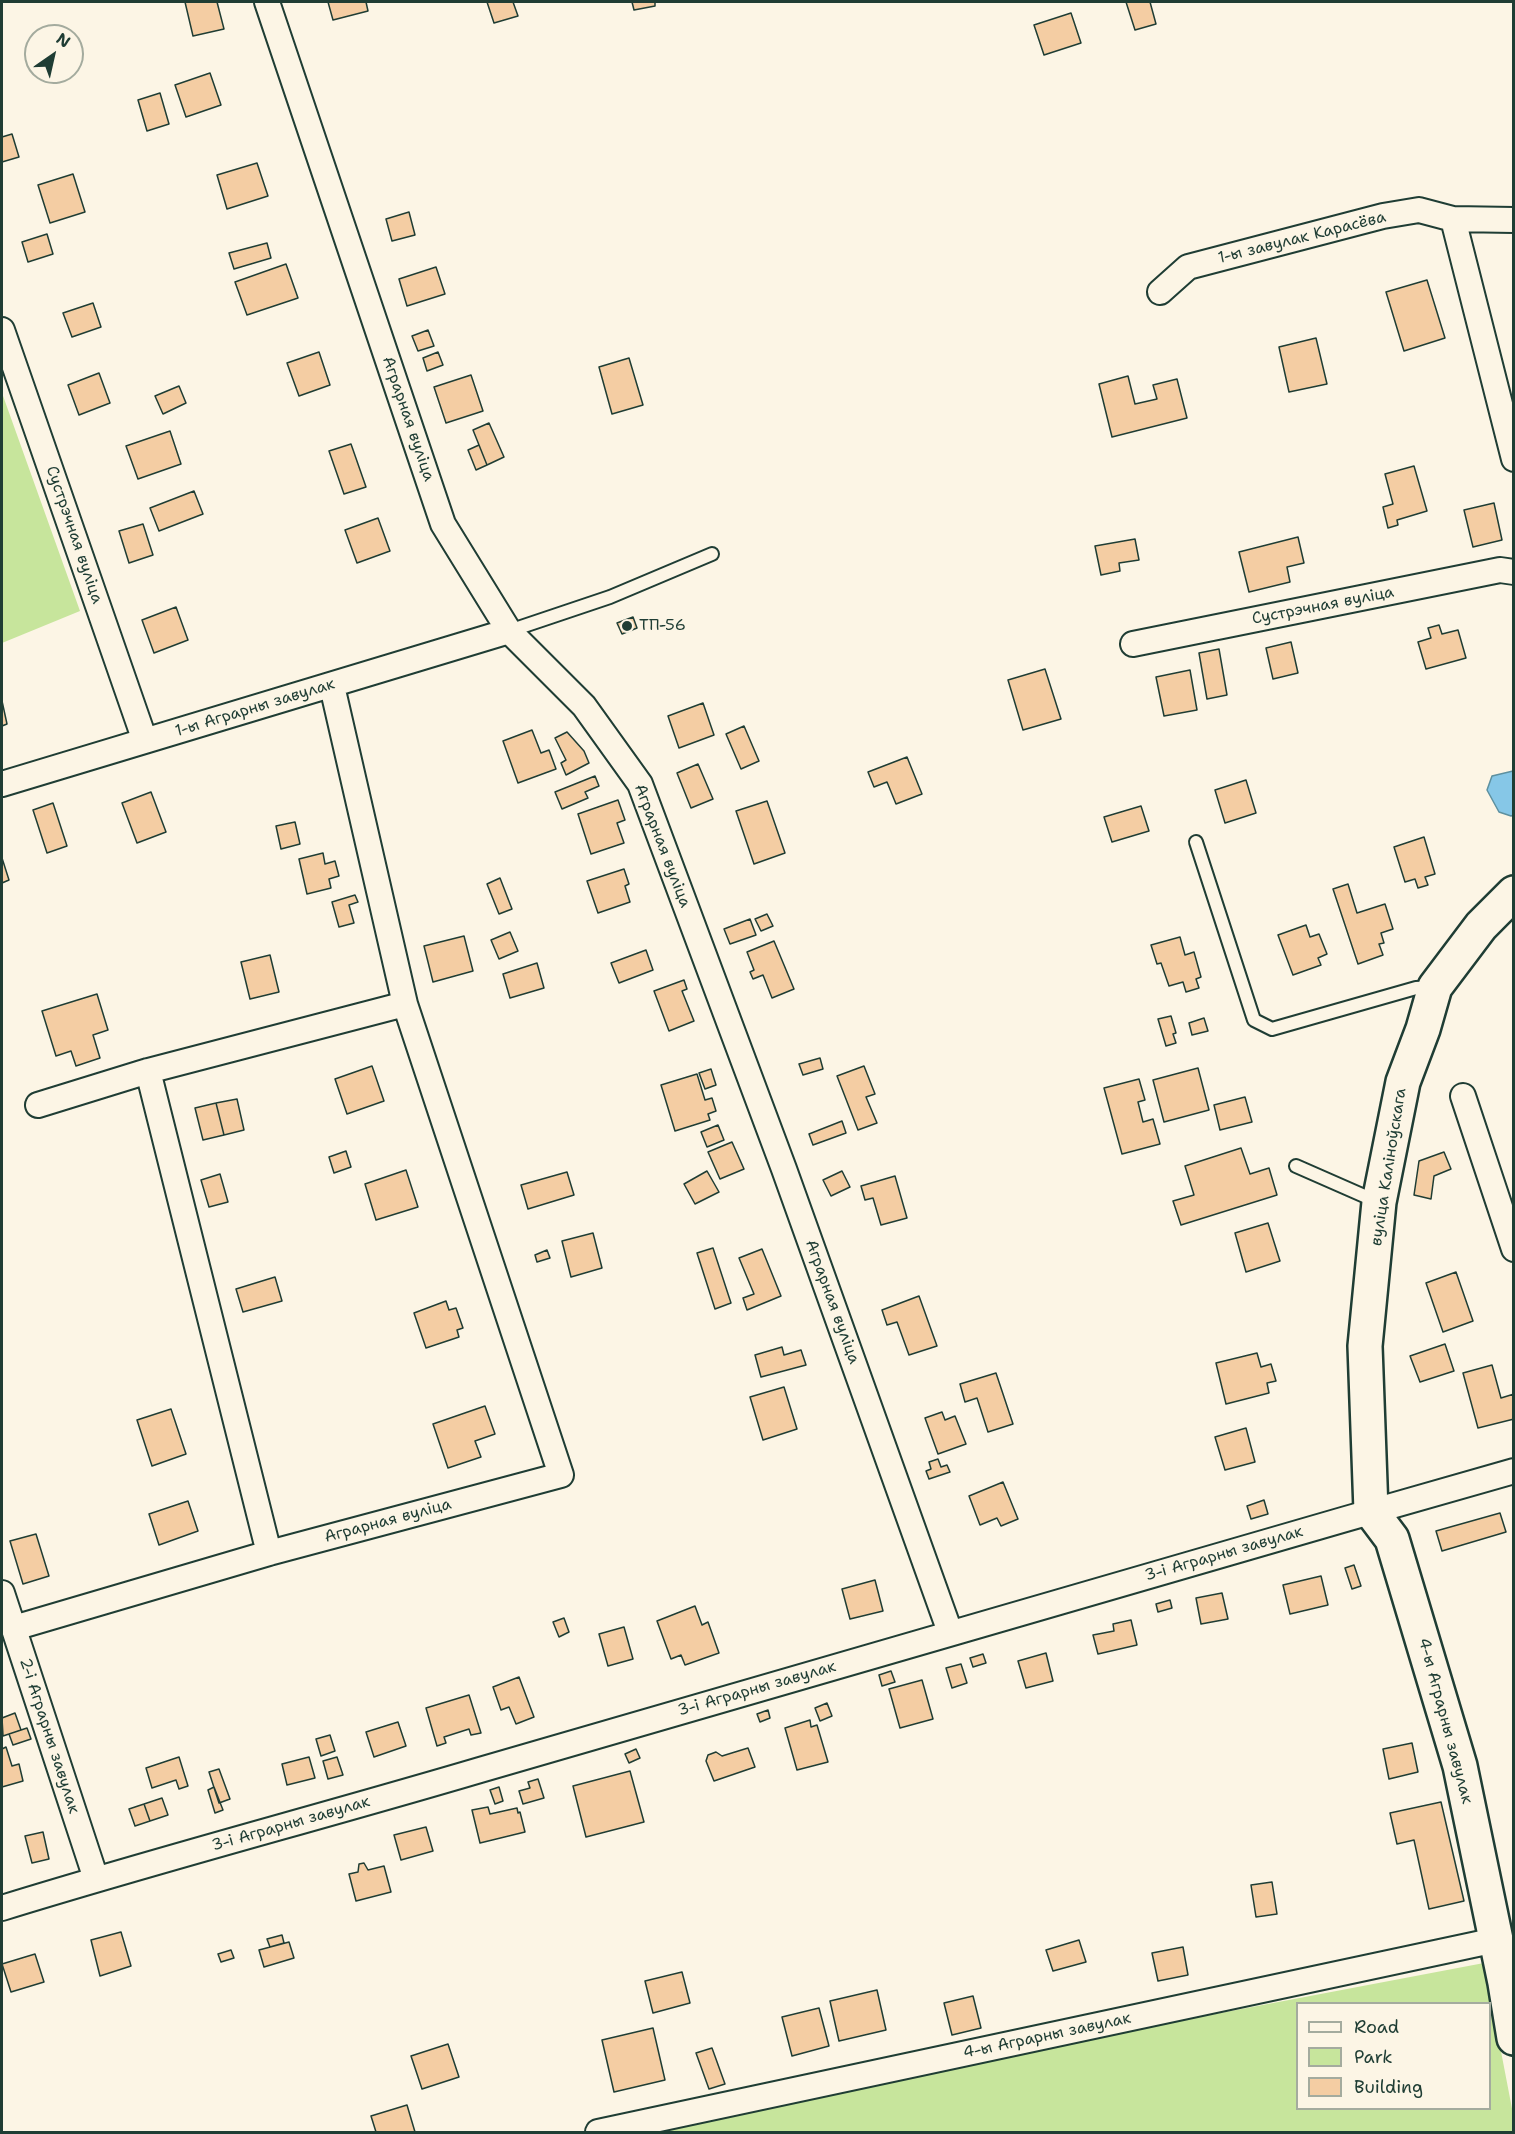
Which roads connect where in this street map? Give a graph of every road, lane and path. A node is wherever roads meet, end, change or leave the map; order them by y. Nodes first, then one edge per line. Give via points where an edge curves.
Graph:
1 (267, 2) edge
2 (1453, 219) junction
3 (1514, 220) edge
4 (1160, 292) dead end
5 (2, 330) edge
6 (1514, 459) edge
7 (712, 554) dead end
8 (1514, 572) edge
9 (509, 631) junction
10 (1133, 644) dead end
11 (332, 686) junction
12 (145, 741) junction
13 (2, 784) edge
14 (1196, 842) dead end
15 (1514, 893) edge
16 (1435, 987) junction
17 (405, 1004) junction
18 (148, 1071) junction
19 (1463, 1096) dead end
20 (38, 1105) dead end
21 (1296, 1166) dead end
22 (1379, 1202) junction
23 (1514, 1250) edge
24 (1514, 1470) edge
25 (1371, 1511) junction
26 (269, 1553) junction
27 (2, 1593) edge
28 (14, 1628) junction
29 (950, 1632) junction
30 (96, 1879) junction
31 (2, 1908) edge
32 (1496, 1940) junction
33 (1509, 1983) edge
34 (1514, 2038) edge
35 (598, 2133) edge

1 - 9 street, Аграрная вуліца via 443,524
2 - 3 street, 1-ы завулак Карасёва
2 - 4 street, 1-ы завулак Карасёва via 1419,210 1383,216 1188,267
2 - 6 street
5 - 12 street, Сустрэчная вуліца
7 - 9 lane via 610,597
8 - 10 street, Сустрэчная вуліца via 1500,570
9 - 11 street, 1-ы Аграрны завулак
9 - 29 street, Аграрная вуліца via 584,706 639,784 784,1169
11 - 12 street, 1-ы Аграрны завулак
11 - 17 street, Аграрная вуліца
12 - 13 street, 1-ы Аграрны завулак
14 - 16 lane via 1254,1020 1272,1029 1416,988
15 - 16 main road, вуліца Каліноўскага via 1481,926
16 - 22 main road, вуліца Каліноўскага via 1403,1082
17 - 18 street
17 - 26 street, Аграрная вуліца via 561,1475
18 - 20 street
18 - 26 street
19 - 23 street
21 - 22 lane
22 - 25 main road, вуліца Каліноўскага via 1365,1346
24 - 25 street, 3-і Аграрны завулак
25 - 29 street, 3-і Аграрны завулак
25 - 32 main road, 4-ы Аграрны завулак via 1392,1539 1460,1766
26 - 28 street, Аграрная вуліца
27 - 28 street, 2-і Аграрны завулак
28 - 30 street, 2-і Аграрны завулак
29 - 30 street, 3-і Аграрны завулак
30 - 31 street, 3-і Аграрны завулак
32 - 33 main road, 4-ы Аграрны завулак
32 - 35 street, 4-ы Аграрны завулак
33 - 34 main road, 4-ы Аграрны завулак

